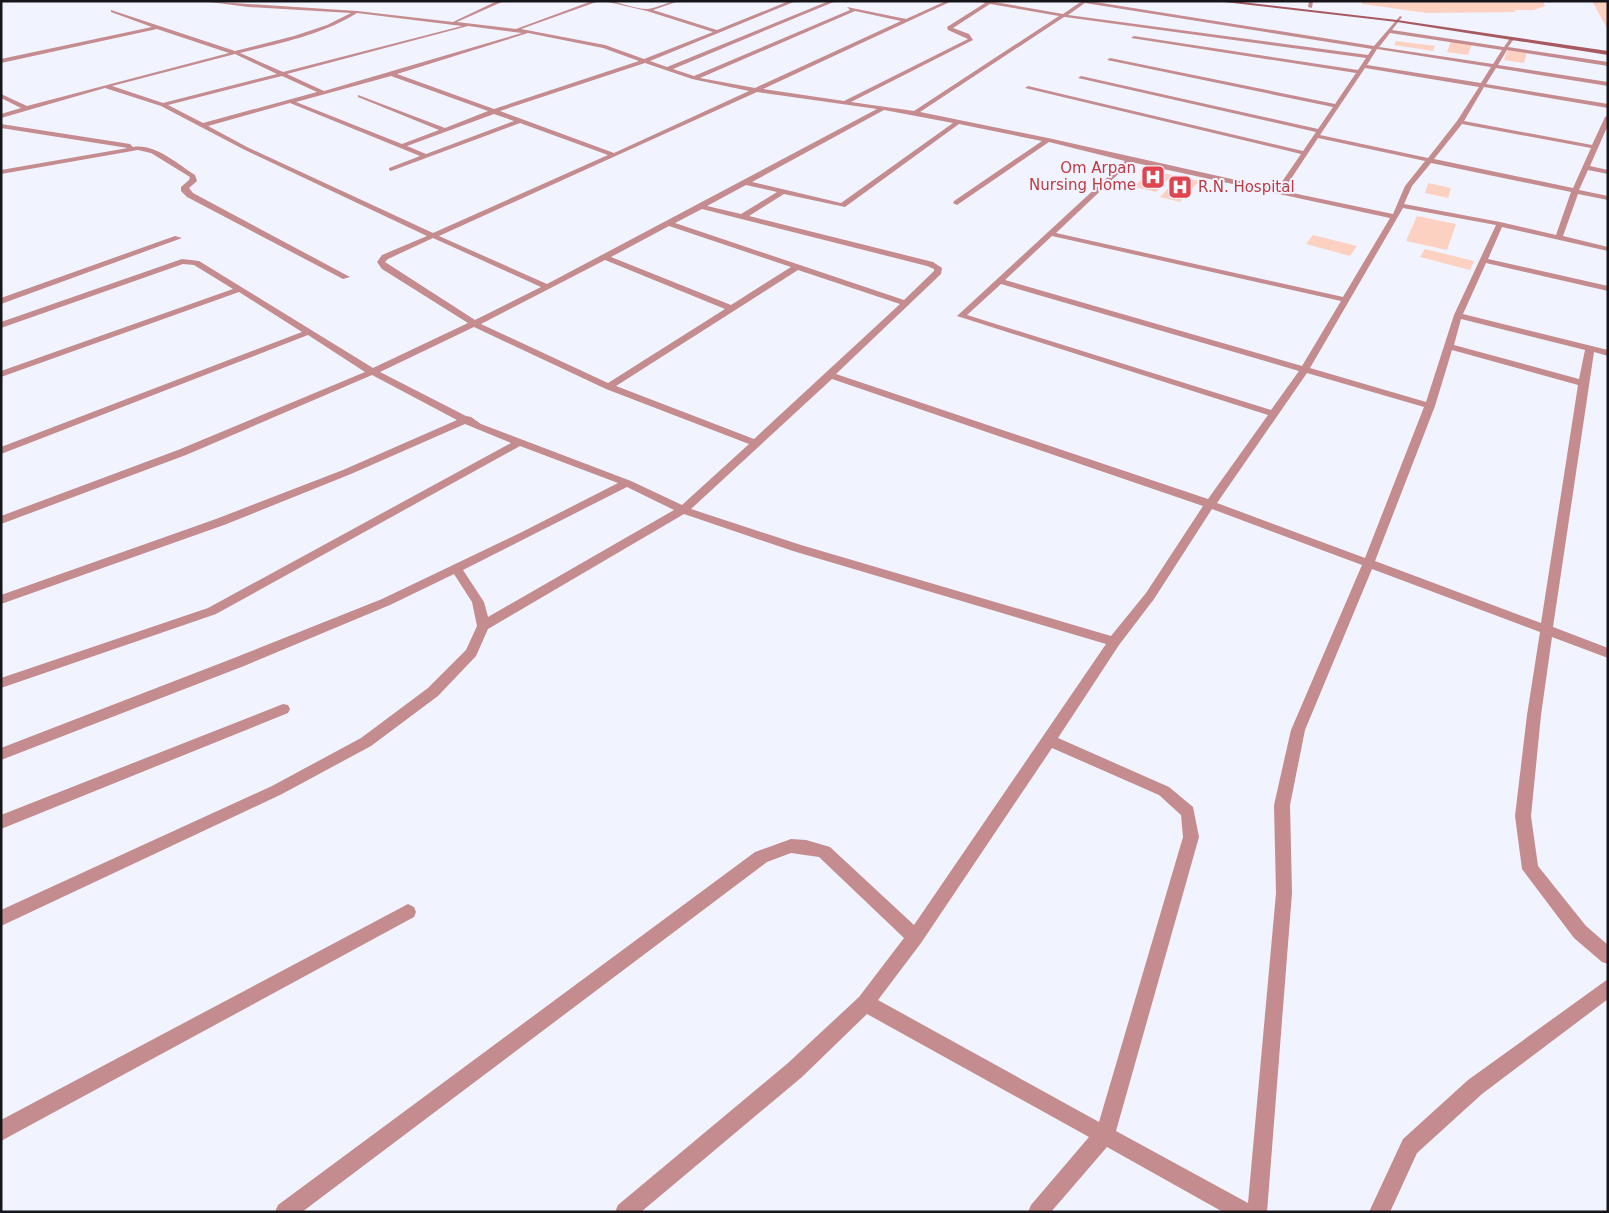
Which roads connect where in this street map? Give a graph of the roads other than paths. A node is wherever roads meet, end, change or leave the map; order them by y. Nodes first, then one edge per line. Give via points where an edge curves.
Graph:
1 (205, 1) edge
2 (262, 1) edge
3 (296, 1) edge
4 (502, 1) edge
5 (597, 1) edge
6 (606, 1) edge
7 (636, 1) edge
8 (677, 1) edge
9 (794, 1) edge
10 (950, 1) edge
11 (980, 1) edge
12 (1218, 1) edge
13 (1256, 1) edge
14 (1086, 2) edge
15 (776, 3) dead end
16 (834, 3) edge
17 (989, 3) junction
18 (1311, 4) edge
19 (624, 5) junction
20 (784, 5) junction
21 (248, 6) junction
22 (846, 7) dead end
23 (279, 8) junction
24 (855, 9) junction
25 (648, 10) junction
26 (112, 11) dead end
27 (357, 12) junction
28 (1065, 16) junction
29 (1398, 19) junction
30 (906, 21) junction
31 (453, 22) junction
32 (472, 24) junction
33 (158, 28) junction
34 (515, 30) junction
35 (717, 31) junction
36 (1388, 31) junction
37 (530, 32) junction
38 (725, 34) dead end
39 (733, 36) dead end
40 (1134, 38) dead end
41 (1512, 38) junction
42 (740, 39) junction
43 (60, 41) dead end
44 (80, 44) junction
45 (1376, 47) junction
46 (1505, 48) junction
47 (1608, 48) edge
48 (236, 53) junction
49 (1608, 53) edge
50 (1370, 57) junction
51 (1110, 60) dead end
52 (1, 61) edge
53 (644, 61) junction
54 (1608, 64) edge
55 (1364, 66) junction
56 (1493, 66) junction
57 (667, 68) junction
58 (1361, 72) junction
59 (285, 73) junction
60 (391, 74) junction
61 (694, 78) junction
62 (1080, 78) dead end
63 (1608, 84) edge
64 (1482, 85) junction
65 (104, 86) junction
66 (1028, 88) dead end
67 (753, 91) junction
68 (324, 93) junction
69 (1, 96) edge
70 (360, 96) dead end
71 (292, 102) junction
72 (846, 102) junction
73 (164, 105) junction
74 (1336, 106) junction
75 (1608, 106) edge
76 (26, 108) junction
77 (884, 108) junction
78 (495, 111) junction
79 (915, 113) junction
80 (1, 116) edge
81 (1608, 117) edge
82 (522, 120) junction
83 (958, 122) junction
84 (1460, 122) junction
85 (204, 125) junction
86 (1, 126) edge
87 (445, 130) junction
88 (1318, 134) junction
89 (1048, 140) junction
90 (1598, 144) junction
91 (402, 146) junction
92 (147, 149) junction
93 (1304, 153) junction
94 (614, 155) junction
95 (426, 156) junction
96 (1429, 159) junction
97 (1130, 160) junction
98 (1586, 167) junction
99 (391, 169) dead end
100 (1, 172) edge
101 (1608, 172) edge
102 (744, 182) junction
103 (783, 191) junction
104 (1280, 192) junction
105 (1576, 192) junction
106 (1608, 198) edge
107 (957, 203) dead end
108 (700, 206) junction
109 (1401, 206) junction
110 (742, 216) junction
111 (1395, 217) junction
112 (667, 223) junction
113 (1500, 224) junction
114 (1051, 234) junction
115 (434, 236) junction
116 (178, 238) dead end
117 (1559, 238) junction
118 (1608, 249) edge
119 (603, 257) junction
120 (1482, 260) junction
121 (797, 267) junction
122 (346, 277) dead end
123 (1000, 281) junction
124 (547, 287) junction
125 (240, 289) junction
126 (1608, 289) edge
127 (1346, 300) junction
128 (1, 301) edge
129 (906, 303) junction
130 (731, 308) junction
131 (1458, 315) junction
132 (475, 324) junction
133 (1, 325) edge
134 (309, 332) junction
135 (1450, 346) junction
136 (1590, 348) junction
137 (1608, 353) edge
138 (1305, 369) junction
139 (371, 371) junction
140 (1, 374) edge
141 (830, 375) junction
142 (1583, 384) junction
143 (609, 386) junction
144 (1430, 406) junction
145 (1275, 414) junction
146 (467, 419) junction
147 (520, 442) junction
148 (756, 443) junction
149 (1, 451) edge
150 (627, 484) junction
151 (1210, 504) junction
152 (683, 510) junction
153 (1, 520) edge
154 (1368, 564) junction
155 (456, 568) junction
156 (1, 600) edge
157 (483, 626) junction
158 (1547, 630) junction
159 (1114, 642) junction
160 (1608, 653) edge
161 (1, 683) edge
162 (283, 709) dead end
163 (1049, 740) junction
164 (1, 754) edge
165 (1, 822) edge
166 (408, 912) dead end
167 (1, 918) edge
168 (915, 937) junction
169 (1608, 956) edge
170 (1608, 988) edge
171 (864, 1003) junction
172 (1, 1131) edge
173 (1104, 1134) junction
174 (285, 1212) edge
175 (625, 1212) edge
176 (1038, 1212) edge
177 (1244, 1212) edge
178 (1256, 1212) edge
179 (1379, 1212) edge

1 - 21 street
2 - 21 street
3 - 23 street
4 - 31 street
5 - 34 street
6 - 19 street
7 - 19 street
8 - 25 street
9 - 20 street
10 - 30 street
11 - 17 street
12 - 29 street
13 - 18 street
14 - 28 street
14 - 45 street
15 - 20 street
16 - 42 street
17 - 28 street
17 - 72 street via 950,27 971,39
18 - 29 street
19 - 25 street
20 - 35 street
21 - 23 street
22 - 24 street
23 - 27 street
24 - 30 street
24 - 61 street
25 - 35 street
26 - 33 street
27 - 31 street
27 - 48 street via 329,26
28 - 50 street
28 - 79 street
29 - 36 street
29 - 41 street
29 - 47 street
30 - 67 street
31 - 32 street
32 - 34 street
32 - 59 street
33 - 44 street
33 - 48 street
34 - 37 street
35 - 38 street
35 - 53 street
36 - 45 street
36 - 46 street
37 - 53 street via 579,41
37 - 60 street
39 - 42 street
40 - 58 street
41 - 46 street
41 - 49 street
42 - 57 street
43 - 44 street
44 - 52 street
45 - 50 street
45 - 56 street
46 - 54 street
46 - 56 street
48 - 59 street
48 - 65 street
50 - 55 street
51 - 74 street
53 - 57 street
53 - 78 street
55 - 58 street
55 - 64 street
56 - 63 street
56 - 64 street
57 - 61 street
58 - 74 street
59 - 68 street
59 - 73 street
60 - 68 street
60 - 78 street
61 - 67 street
62 - 88 street
64 - 75 street
64 - 84 street
65 - 73 street
65 - 76 street
66 - 93 street
67 - 72 street
67 - 94 street
68 - 71 street
69 - 76 street
70 - 87 street
71 - 85 street
71 - 91 street
72 - 77 street
73 - 85 street
74 - 88 street
76 - 80 street
77 - 79 street
77 - 102 street
78 - 82 street
78 - 87 street
79 - 83 street
81 - 90 street
82 - 94 street
82 - 95 street
83 - 89 street
83 - 103 street via 842,205
84 - 90 street
84 - 96 street
85 - 115 street
86 - 92 street
87 - 91 street
88 - 93 street
88 - 96 street
89 - 97 street
89 - 107 street
90 - 98 street
91 - 95 street
92 - 100 street
92 - 122 street via 193,176 185,187 190,195
93 - 104 street
94 - 115 street
95 - 99 street
96 - 105 street
96 - 109 street via 1409,186
97 - 104 street
97 - 114 street
98 - 101 street
98 - 105 street
102 - 103 street
102 - 108 street
103 - 110 street
104 - 111 street
105 - 106 street
105 - 117 street
108 - 110 street
108 - 112 street
109 - 111 street
109 - 113 street
110 - 129 street via 938,268 938,272
111 - 127 street
112 - 119 street
112 - 121 street
113 - 117 street
113 - 120 street
114 - 123 street
114 - 127 street
115 - 124 street
115 - 132 street via 385,256 380,262
116 - 128 street
117 - 118 street
119 - 124 street
119 - 130 street
120 - 126 street
120 - 131 street
121 - 129 street
121 - 130 street
123 - 138 street
123 - 145 street via 961,316
124 - 132 street
125 - 133 street via 196,263 182,261
125 - 134 street
125 - 140 street
127 - 138 street
129 - 141 street
130 - 143 street
131 - 135 street
131 - 136 street
132 - 139 street
132 - 143 street
134 - 139 street
134 - 149 street
135 - 142 street
135 - 144 street
136 - 137 street
136 - 142 street
138 - 144 street
138 - 145 street
139 - 146 street
139 - 153 street via 266,419 136,472
141 - 148 street
141 - 151 street
142 - 158 street
143 - 148 street
144 - 154 street
145 - 151 street
146 - 147 street
146 - 156 street via 347,472 229,518
147 - 150 street
147 - 161 street via 212,611
148 - 152 street
150 - 152 street
150 - 155 street
151 - 154 street
151 - 159 street via 1150,596
152 - 157 street
152 - 159 street via 797,548
154 - 158 street
154 - 178 street via 1298,730 1282,805 1284,893
155 - 157 street via 478,602
155 - 164 street via 386,602
157 - 167 street via 471,653 433,692 366,742 277,790
158 - 160 street
158 - 169 street via 1523,816 1530,869 1580,932
159 - 163 street
162 - 165 street
163 - 168 street
163 - 173 street via 1164,791 1188,812 1191,837
166 - 172 street
168 - 171 street
168 - 174 street via 824,852 805,845 783,846 761,857
170 - 179 street via 1476,1087 1410,1146
171 - 173 street
171 - 175 street via 795,1070
173 - 176 street
173 - 177 street

